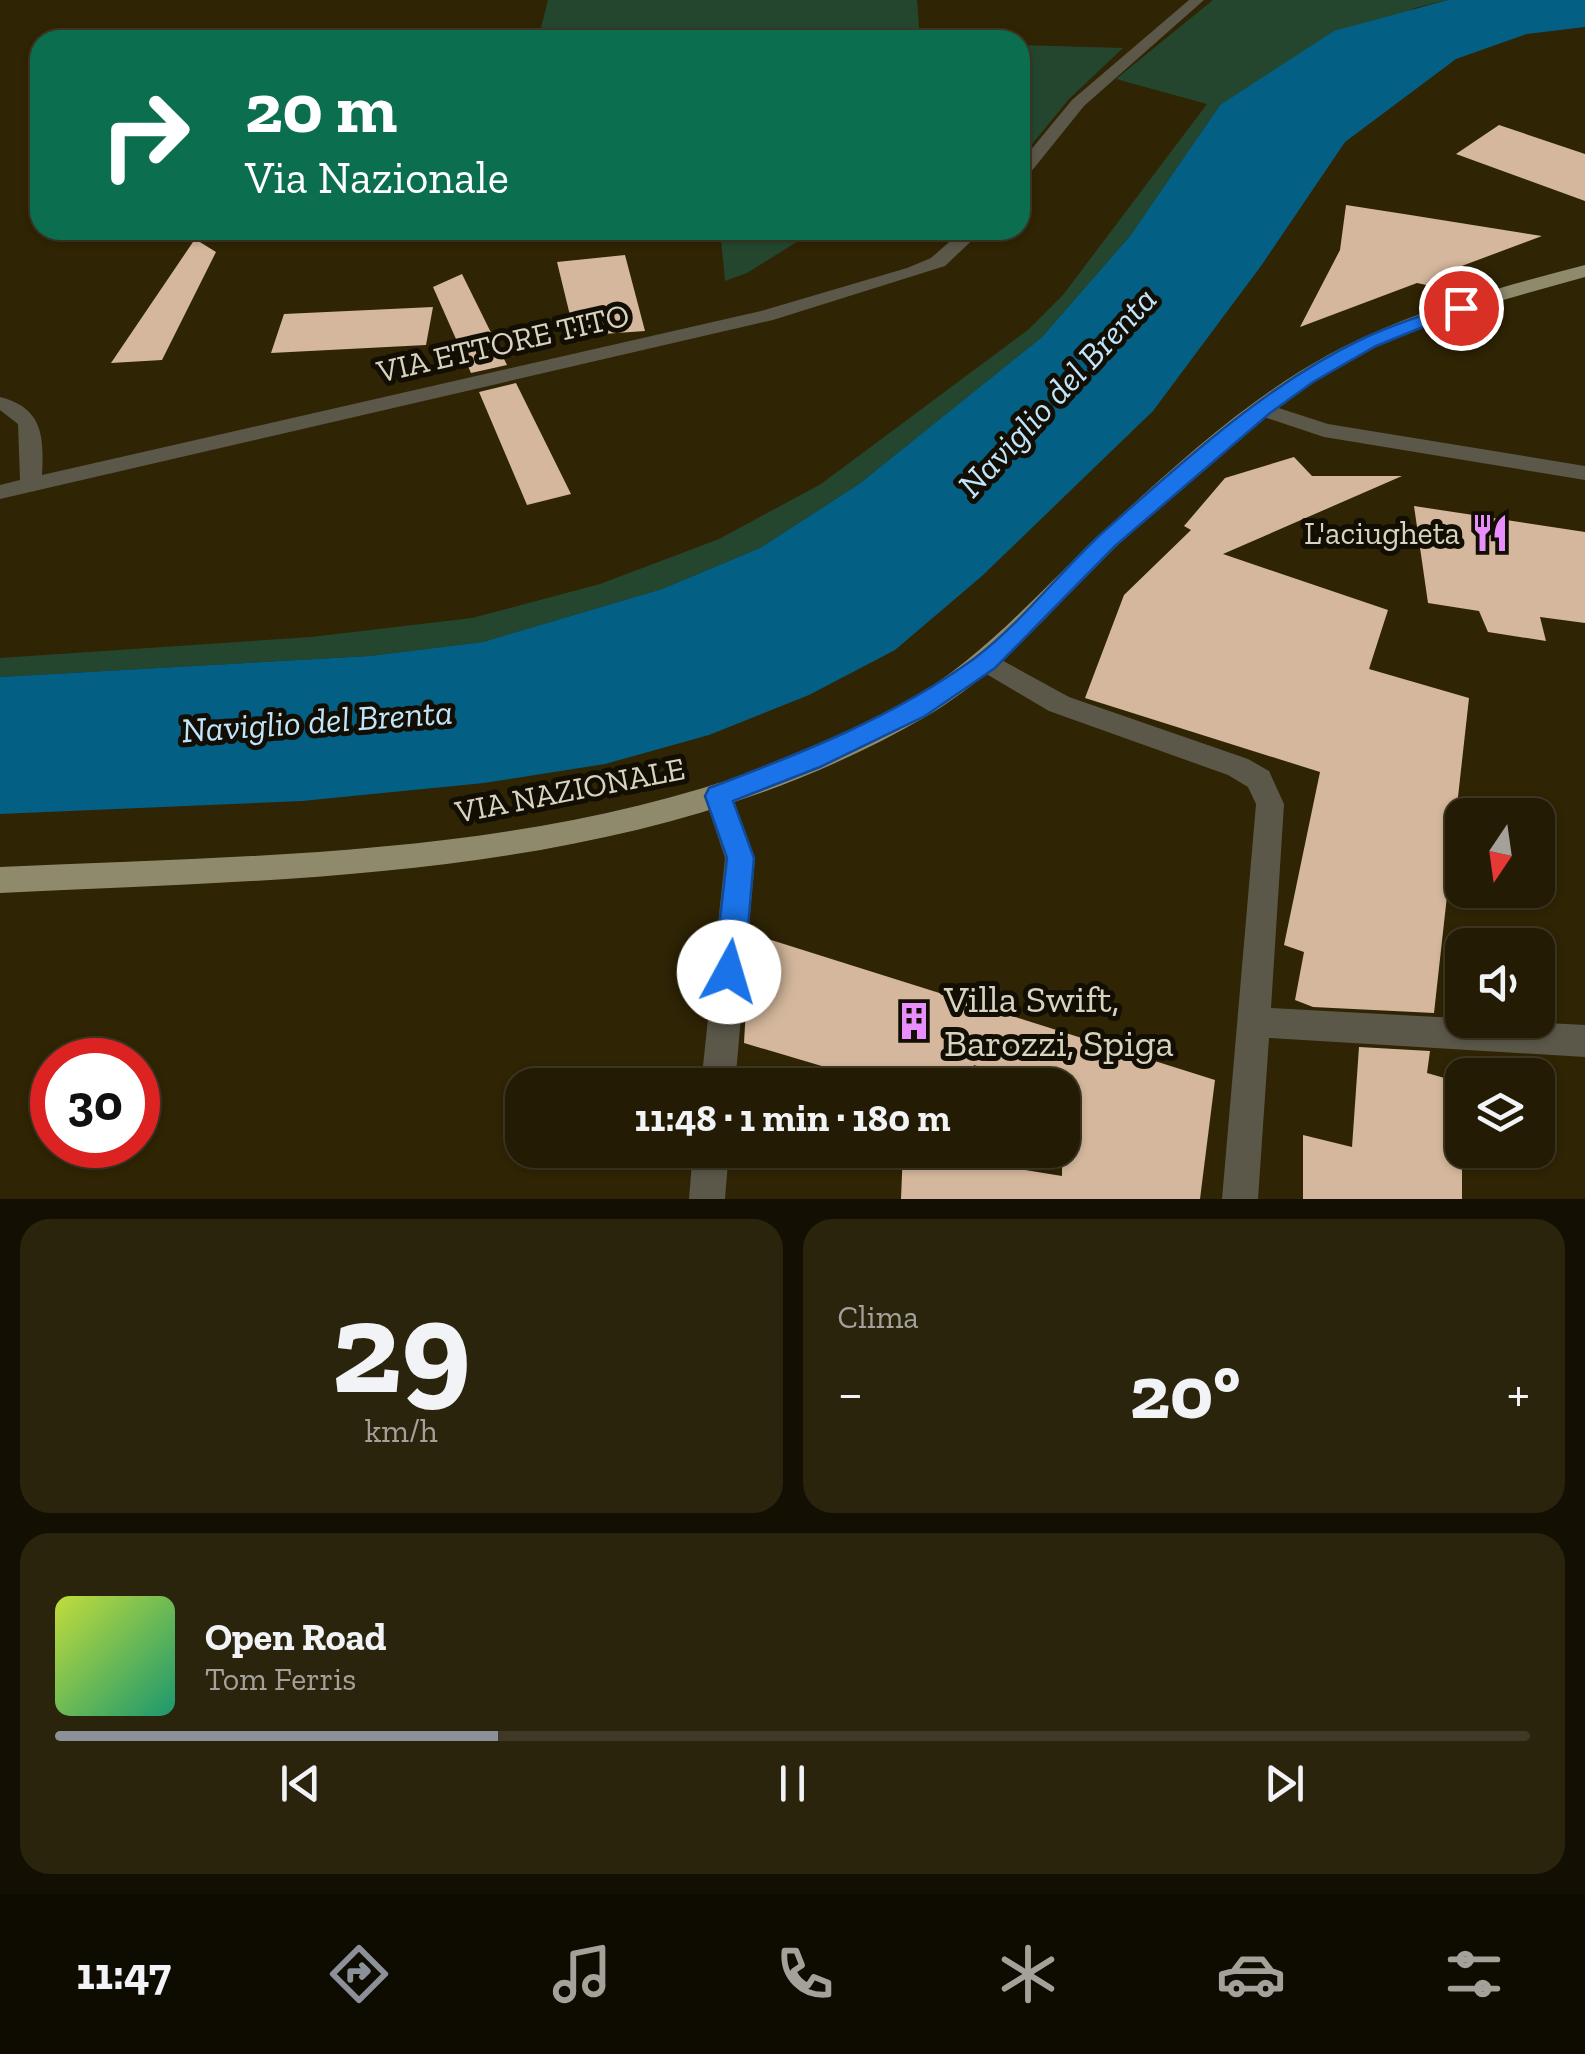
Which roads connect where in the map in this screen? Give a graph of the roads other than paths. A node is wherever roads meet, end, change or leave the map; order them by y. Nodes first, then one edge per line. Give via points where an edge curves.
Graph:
1 (1198, 0) edge
2 (1030, 162) edge
3 (963, 240) edge
4 (1585, 272) edge
5 (0, 402) edge
6 (1263, 409) junction
7 (1585, 473) edge
8 (31, 485) junction
9 (0, 492) edge
10 (987, 662) junction
11 (718, 796) junction
12 (0, 880) edge
13 (1254, 1022) junction
14 (1585, 1041) edge
15 (720, 1068) edge
16 (709, 1168) edge
17 (706, 1199) edge
18 (1240, 1199) edge

1 - 2 street via 1078,103
3 - 8 street, VIA ETTORE TITO via 914,272 766,316
4 - 6 main road, VIA NAZIONALE via 1370,342
5 - 8 street via 30,420
6 - 7 street via 1324,430
6 - 10 main road, VIA NAZIONALE via 1107,541
8 - 9 street, VIA ETTORE TITO
10 - 11 main road, VIA NAZIONALE via 916,710
10 - 13 street via 1059,704 1259,779 1270,804
11 - 12 main road, VIA NAZIONALE via 618,822 363,860
11 - 15 street via 740,858
13 - 14 street
13 - 18 street
16 - 17 street

